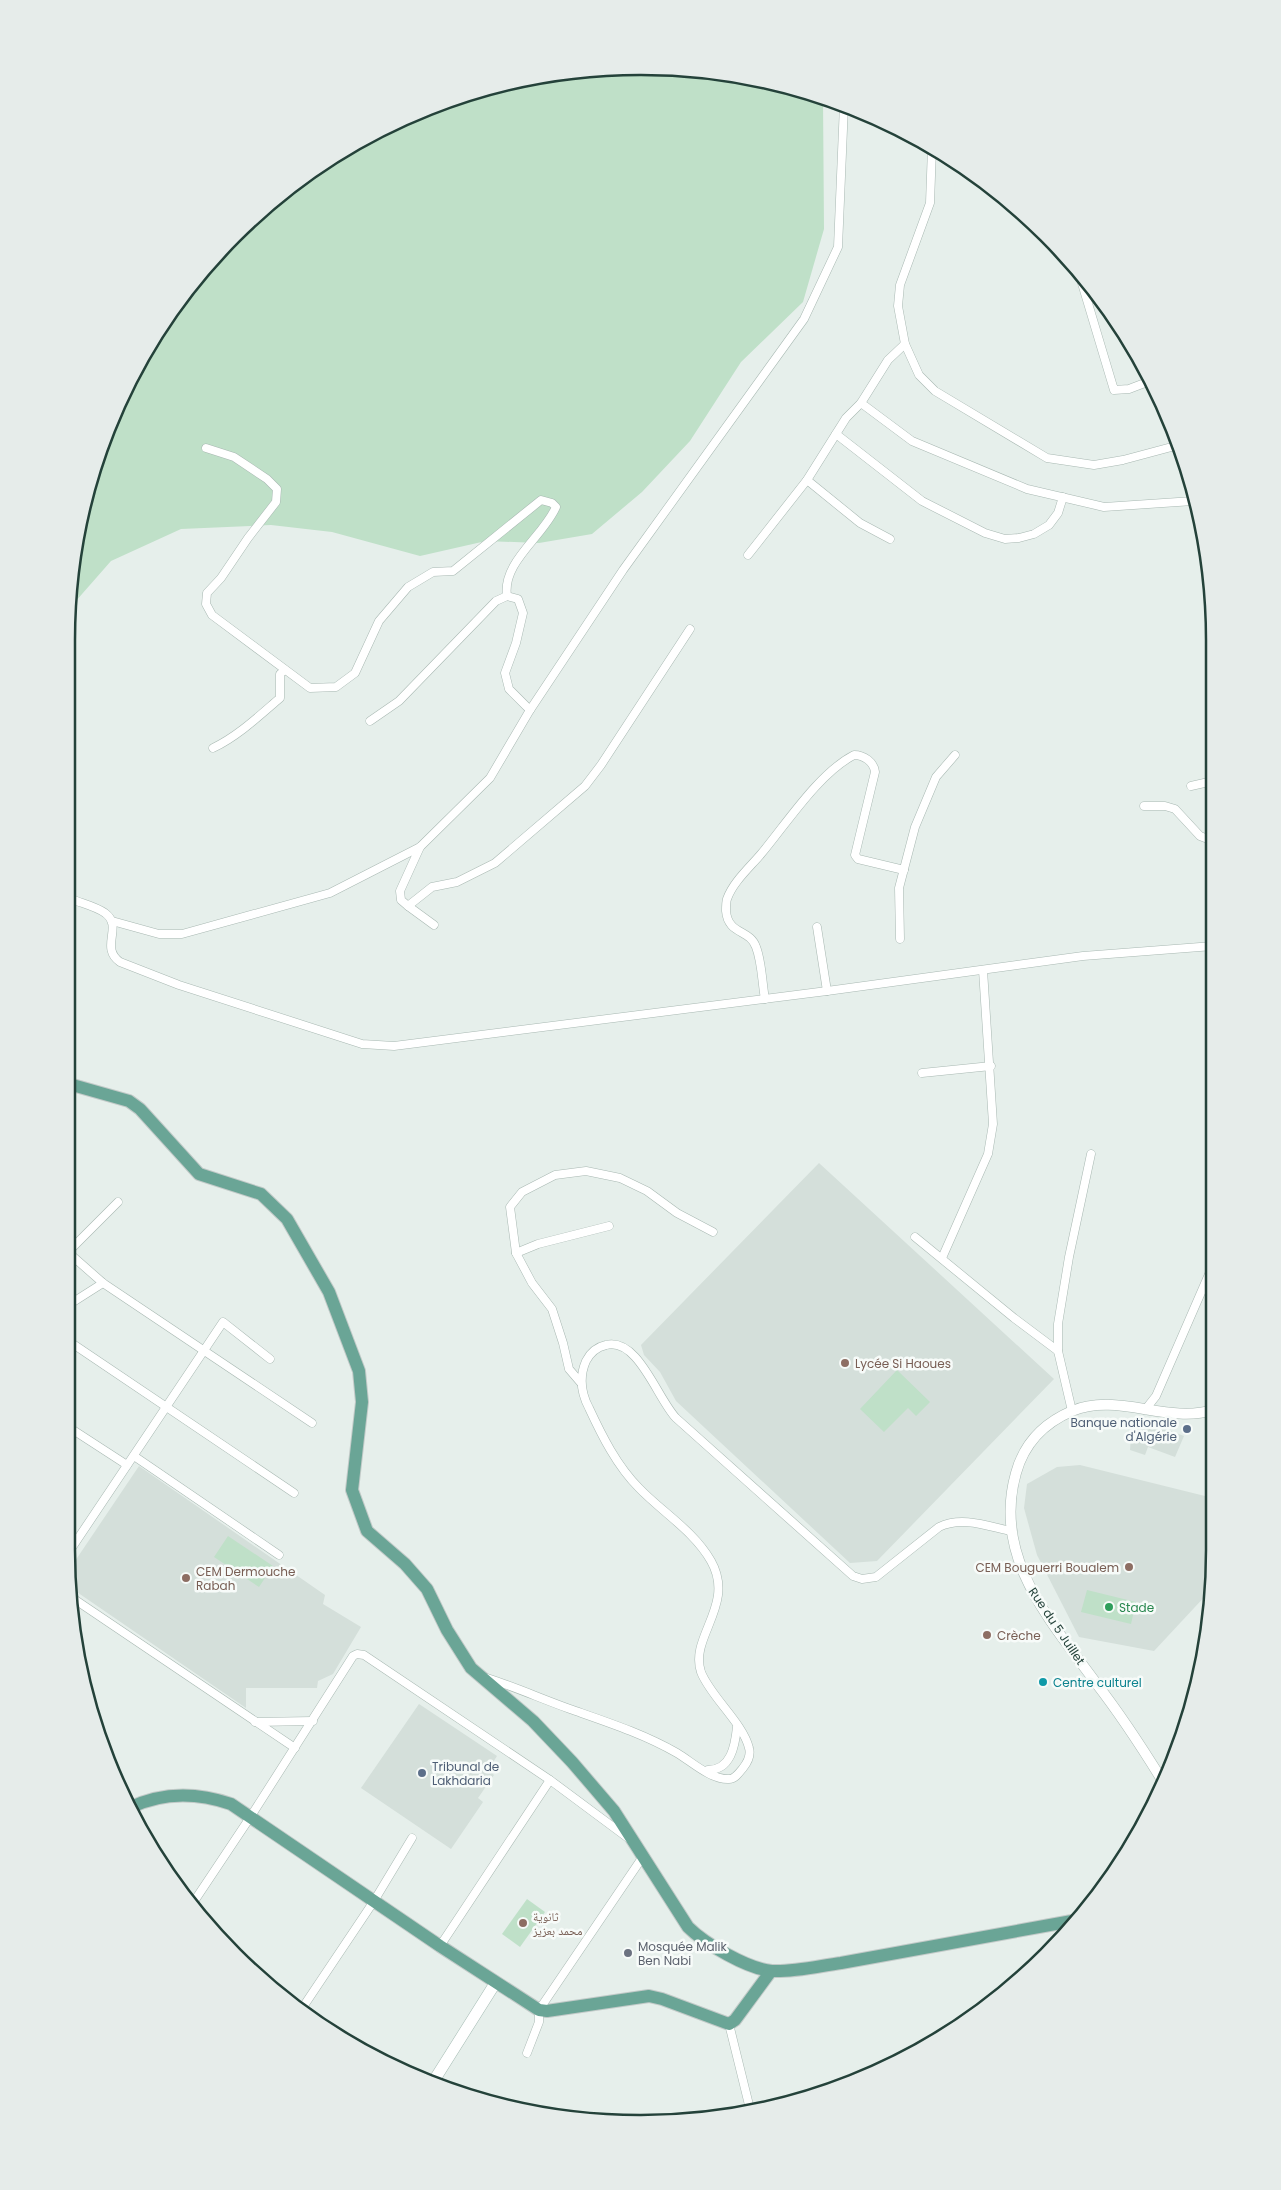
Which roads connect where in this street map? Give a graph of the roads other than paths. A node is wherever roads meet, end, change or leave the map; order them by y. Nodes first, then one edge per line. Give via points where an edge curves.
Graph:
1 (844, 113) edge
2 (932, 156) edge
3 (1084, 290) edge
4 (905, 344) junction
5 (1144, 383) edge
6 (861, 404) junction
7 (836, 434) junction
8 (1172, 447) edge
9 (206, 448) dead end
10 (806, 480) junction
11 (1063, 497) junction
12 (1189, 501) edge
13 (890, 539) dead end
14 (748, 555) dead end
15 (507, 596) junction
16 (690, 629) dead end
17 (285, 670) junction
18 (530, 710) junction
19 (370, 721) dead end
20 (213, 748) dead end
21 (955, 754) dead end
22 (1206, 782) edge
23 (1191, 786) dead end
24 (1144, 806) dead end
25 (1206, 838) edge
26 (420, 847) junction
27 (904, 870) junction
28 (75, 900) edge
29 (408, 906) junction
30 (112, 921) junction
31 (434, 925) dead end
32 (817, 927) dead end
33 (900, 939) dead end
34 (1206, 947) edge
35 (983, 970) junction
36 (827, 992) junction
37 (764, 999) junction
38 (990, 1066) junction
39 (922, 1073) dead end
40 (75, 1086) edge
41 (1091, 1154) dead end
42 (118, 1202) dead end
43 (609, 1226) dead end
44 (713, 1232) dead end
45 (915, 1237) dead end
46 (75, 1247) edge
47 (516, 1253) junction
48 (75, 1257) edge
49 (942, 1258) junction
50 (103, 1283) junction
51 (1206, 1284) edge
52 (75, 1301) edge
53 (75, 1345) edge
54 (204, 1350) junction
55 (1058, 1351) junction
56 (270, 1359) dead end
57 (581, 1383) junction
58 (167, 1407) junction
59 (1145, 1410) junction
60 (1072, 1411) junction
61 (1206, 1412) edge
62 (312, 1423) dead end
63 (75, 1431) edge
64 (134, 1456) junction
65 (128, 1465) junction
66 (294, 1492) dead end
67 (1010, 1531) junction
68 (75, 1543) edge
69 (280, 1555) dead end
70 (78, 1602) edge
71 (479, 1675) junction
72 (313, 1721) junction
73 (255, 1722) junction
74 (737, 1726) junction
75 (295, 1748) junction
76 (704, 1771) junction
77 (1159, 1775) edge
78 (550, 1780) junction
79 (135, 1804) edge
80 (251, 1816) junction
81 (412, 1838) dead end
82 (633, 1842) junction
83 (642, 1858) junction
84 (196, 1899) edge
85 (374, 1901) junction
86 (1066, 1922) edge
87 (440, 1946) junction
88 (771, 1971) junction
89 (496, 1982) junction
90 (305, 2004) edge
91 (539, 2010) junction
92 (729, 2024) junction
93 (527, 2053) dead end
94 (436, 2077) edge
95 (749, 2104) edge

1 - 18 street via 838,247 804,319 629,562
2 - 4 street via 930,202 900,285 898,306
3 - 5 street via 1114,390
4 - 6 street via 888,360
4 - 8 street via 919,375 935,391 1047,458 1094,465
6 - 7 street via 846,418
6 - 11 street via 912,441 1026,489
7 - 10 street
7 - 11 street via 922,501 1005,539 1034,534 1049,525 1058,513
9 - 17 street via 234,456 277,489 276,502 222,578 207,593 206,604 212,615
10 - 13 street via 860,523
10 - 14 street
11 - 12 street via 1104,506
15 - 17 street via 506,585 514,565 551,518 556,507 552,503 541,500 454,571 433,572 408,587 379,622 356,673 336,687 310,688
15 - 18 street via 518,599 523,613 505,673 509,689
15 - 19 street via 496,601 399,701
16 - 29 street via 584,786 495,863 458,882 432,888
17 - 20 street via 280,674 280,698 244,728
18 - 26 street via 490,778
21 - 27 street via 929,790
22 - 23 street
24 - 25 street via 1175,808 1200,836
26 - 29 street via 400,892 401,900
26 - 30 street via 330,893 182,934 159,934
27 - 33 street via 898,898
27 - 37 street via 858,859 855,855 875,772 866,758 854,755 837,766 808,796 741,876 727,899 726,912 732,925 736,931 751,938 756,946
28 - 30 street via 101,911
29 - 31 street
30 - 37 street via 110,949 120,962 179,985 362,1044 394,1046
32 - 36 street
34 - 35 street via 1083,956
35 - 36 street
35 - 38 street
36 - 37 street
38 - 39 street
38 - 49 street via 993,1124 988,1154
40 - 71 main road via 129,1101 199,1174 261,1194 287,1219 329,1292 360,1372 362,1402 352,1490 358,1512 367,1531 405,1564 427,1589 447,1630
41 - 55 street via 1067,1266 1058,1324
42 - 46 street
43 - 47 street
44 - 47 street via 620,1178 586,1170 555,1175 522,1192 510,1207
45 - 49 street
47 - 57 street via 532,1283 552,1309 569,1369
48 - 50 street
49 - 55 street
50 - 52 street
50 - 54 street
51 - 59 street via 1156,1396
53 - 58 street
54 - 56 street via 222,1322
54 - 58 street
54 - 62 street
55 - 60 street
57 - 67 street via 588,1357 598,1347 616,1345 631,1352 676,1418 854,1576 862,1579 876,1577 949,1522 962,1521
57 - 74 street via 585,1401 611,1451 636,1485 695,1540 711,1562 718,1580 718,1604 699,1662 702,1675
58 - 64 street
58 - 66 street
59 - 60 street, Rue du 5 Juillet via 1100,1404
59 - 61 street, Rue du 5 Juillet via 1176,1414
60 - 67 street, Rue du 5 Juillet via 1035,1435 1020,1457 1012,1487
63 - 65 street
64 - 65 street
64 - 69 street
65 - 68 street
67 - 77 street, Rue du 5 Juillet via 1033,1594 1134,1734
70 - 73 street
71 - 76 street via 651,1738
71 - 82 main road via 532,1721 572,1762 614,1811
72 - 73 street
72 - 75 street
72 - 78 street via 353,1656 364,1655
73 - 75 street
74 - 76 street via 733,1753 723,1766
74 - 76 street via 749,1748 746,1764 729,1779
75 - 80 street
78 - 82 street
78 - 87 street
79 - 80 main road via 165,1796 211,1797
80 - 84 street
80 - 85 main road
81 - 85 street
82 - 83 main road
83 - 88 main road via 688,1927 700,1939 735,1958
83 - 91 street
85 - 87 main road
85 - 90 street
86 - 88 main road via 841,1963
87 - 89 main road
88 - 92 main road
89 - 91 main road
89 - 94 main road
91 - 92 main road via 649,1996
91 - 93 street via 539,2022
92 - 95 street

